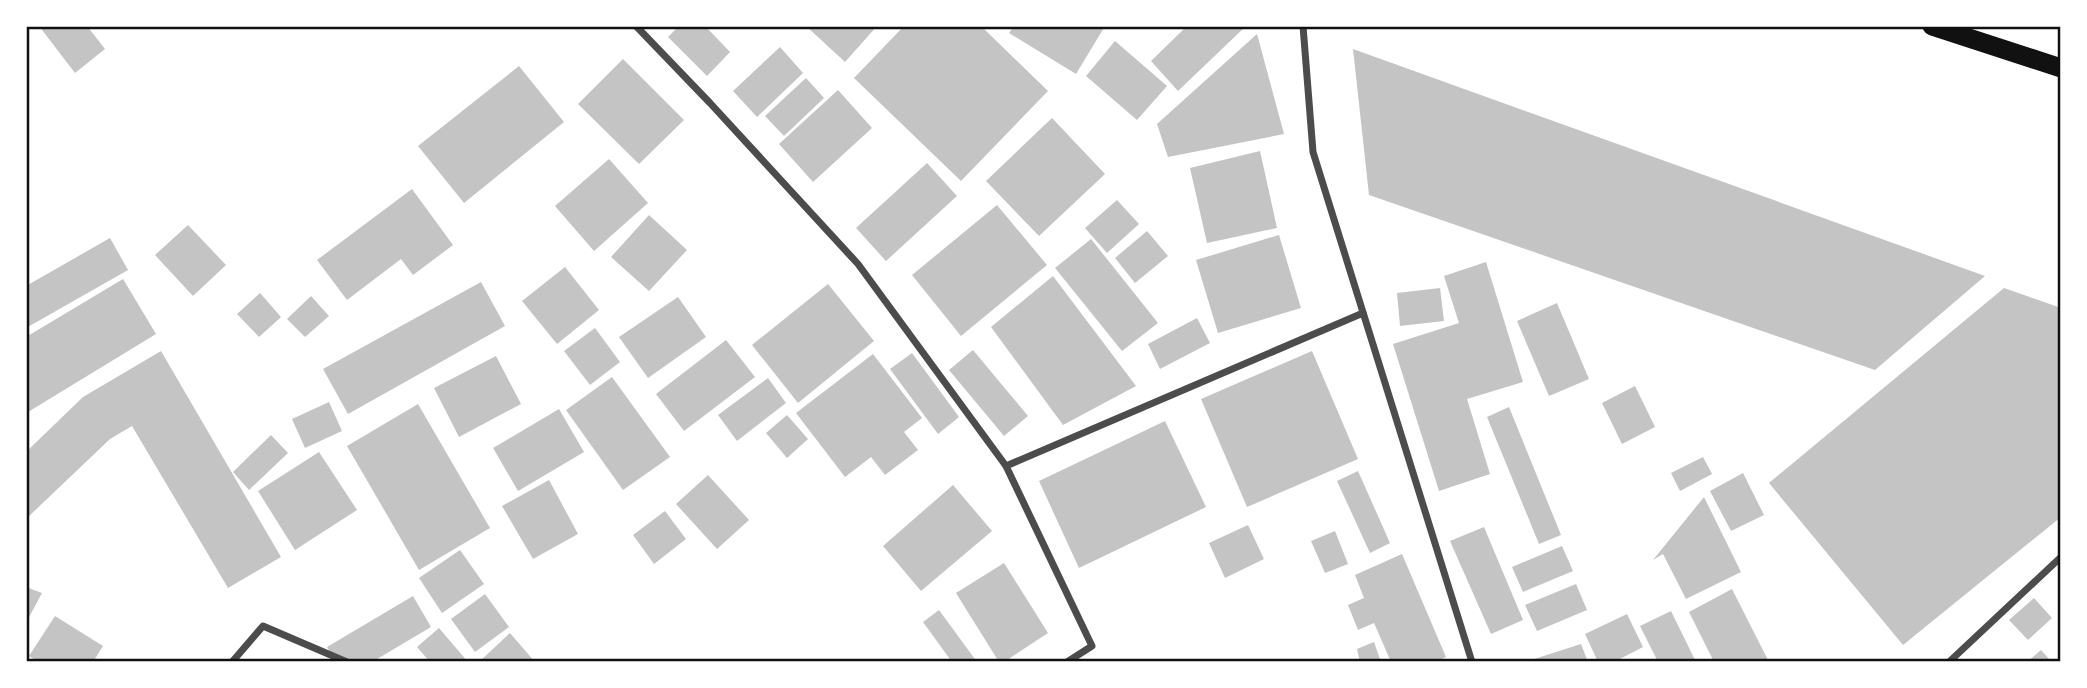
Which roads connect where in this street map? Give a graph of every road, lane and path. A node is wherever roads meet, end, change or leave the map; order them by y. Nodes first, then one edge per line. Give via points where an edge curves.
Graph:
1 (636, 26) edge
2 (1303, 26) edge
3 (1932, 26) edge
4 (2061, 68) edge
5 (1363, 313) junction
6 (1006, 466) junction
7 (2061, 557) edge
8 (232, 662) edge
9 (347, 662) edge
10 (1067, 662) edge
11 (1472, 662) edge
12 (1949, 662) edge

1 - 6 street via 858,264
2 - 5 street via 1313,152
3 - 4 highway
5 - 6 street
5 - 11 street
6 - 10 street via 1092,646
7 - 12 street
8 - 9 street via 263,626

